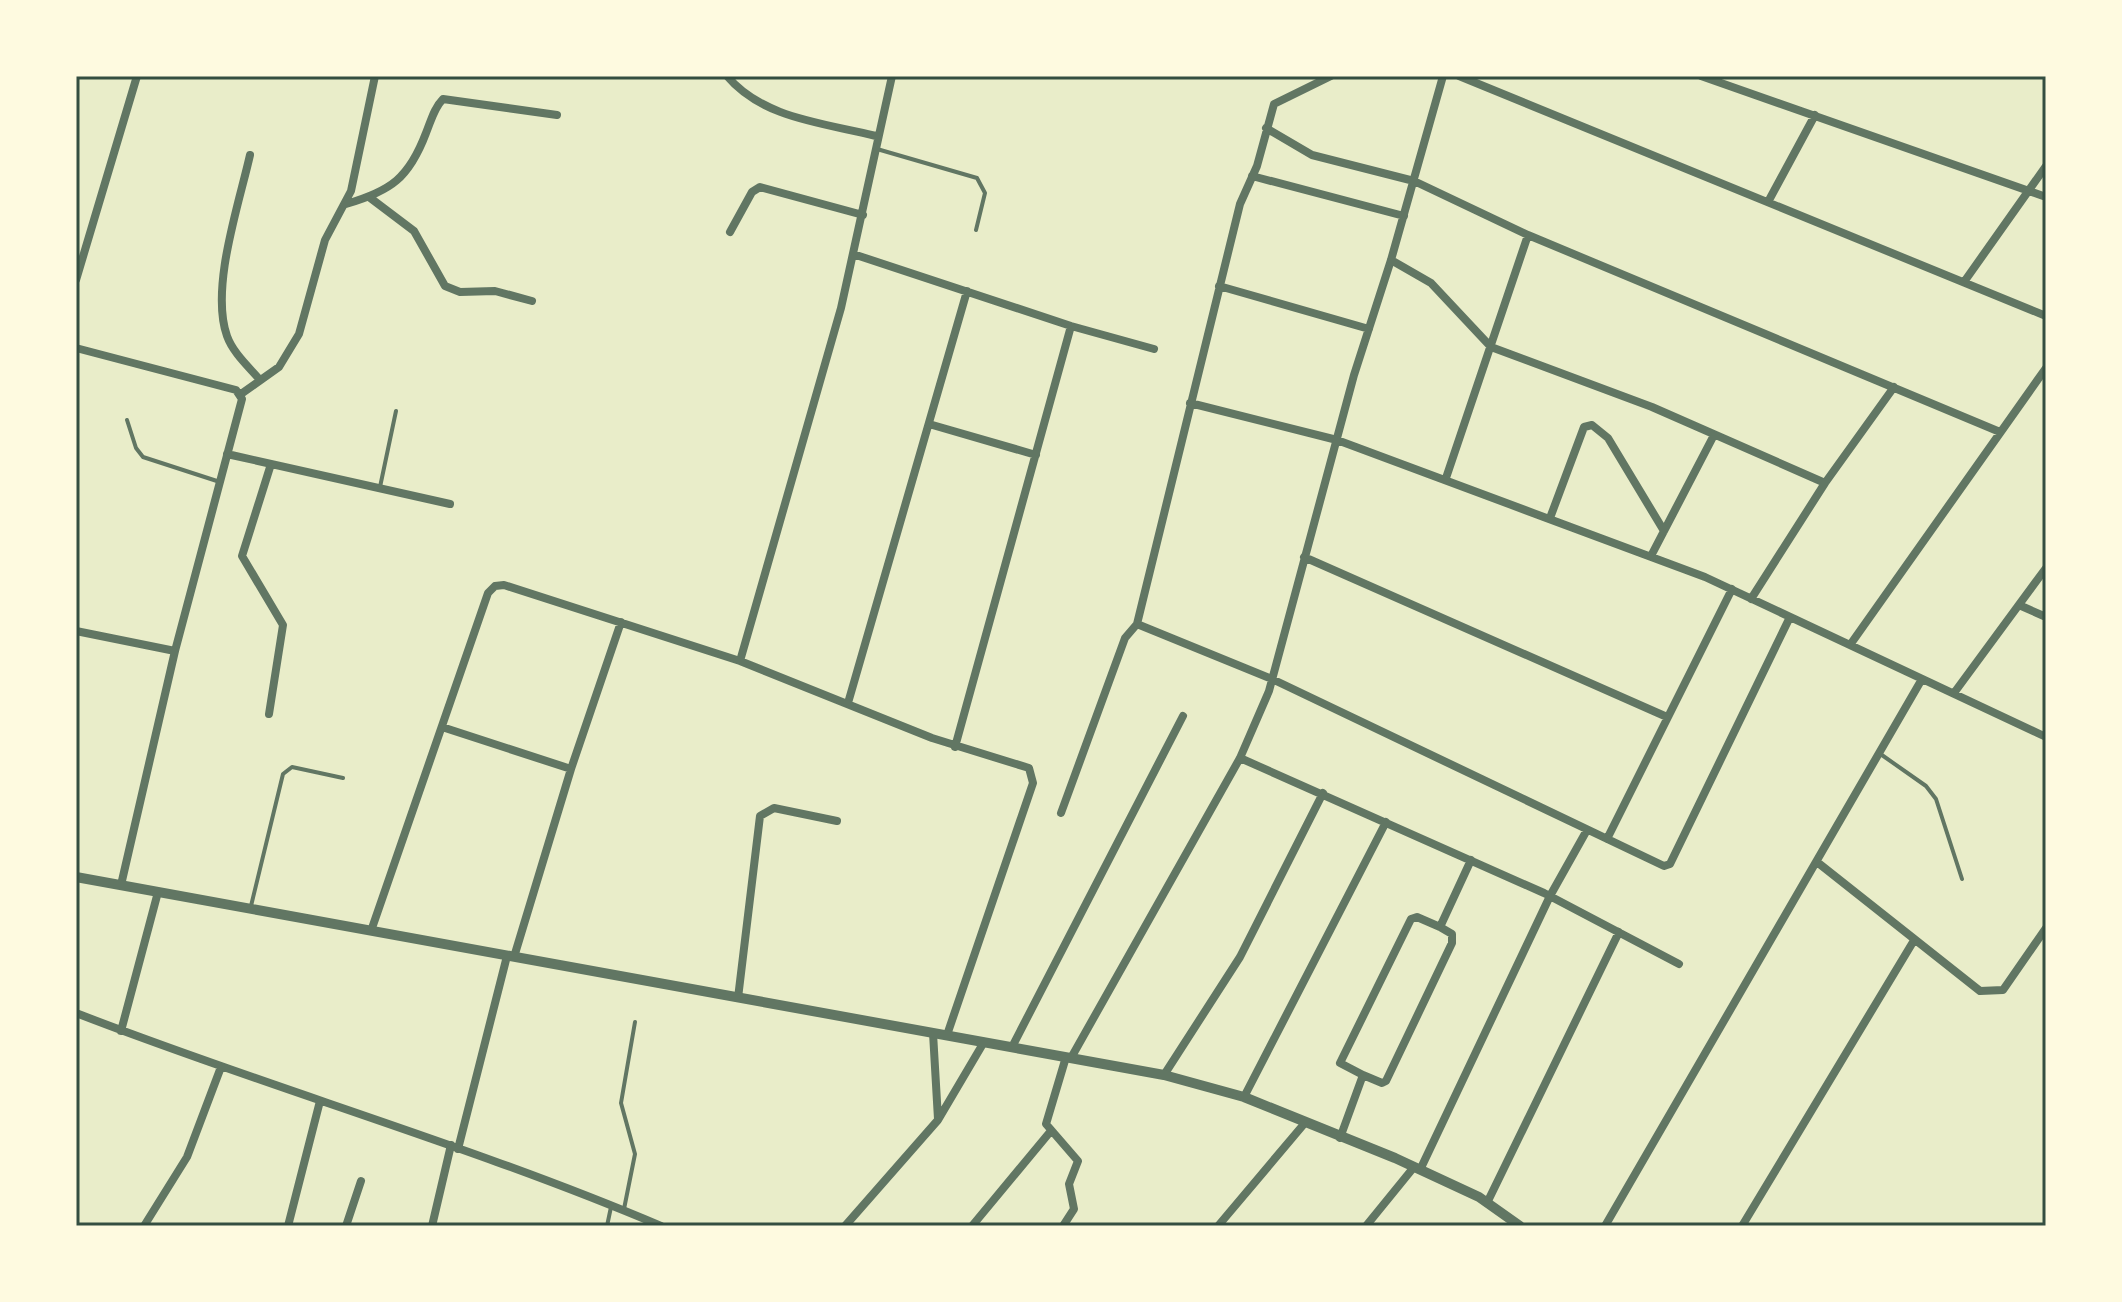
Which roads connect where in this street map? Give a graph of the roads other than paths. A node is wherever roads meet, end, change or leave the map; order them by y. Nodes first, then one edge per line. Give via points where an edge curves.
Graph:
1 (137, 76) edge
2 (375, 76) edge
3 (727, 76) edge
4 (892, 76) edge
5 (1331, 76) edge
6 (1443, 76) edge
7 (1459, 76) edge
8 (1701, 76) edge
9 (557, 115) dead end
10 (1815, 115) junction
11 (1266, 128) junction
12 (876, 136) junction
13 (877, 149) junction
14 (250, 155) dead end
15 (2046, 166) edge
16 (1252, 176) junction
17 (1414, 181) junction
18 (2030, 190) junction
19 (369, 197) junction
20 (2046, 197) edge
21 (1768, 202) junction
22 (346, 204) junction
23 (863, 215) junction
24 (1404, 216) junction
25 (976, 230) dead end
26 (730, 232) dead end
27 (1528, 235) junction
28 (853, 254) junction
29 (1391, 260) junction
30 (76, 280) edge
31 (1964, 282) junction
32 (1219, 286) junction
33 (967, 291) junction
34 (532, 301) dead end
35 (2046, 316) edge
36 (1071, 326) junction
37 (1369, 329) junction
38 (1491, 347) junction
39 (76, 348) edge
40 (1154, 349) dead end
41 (2046, 368) edge
42 (260, 380) junction
43 (1894, 387) junction
44 (241, 394) junction
45 (1190, 403) junction
46 (396, 411) dead end
47 (127, 420) dead end
48 (929, 424) junction
49 (2000, 432) junction
50 (1714, 435) junction
51 (1337, 440) junction
52 (227, 454) junction
53 (1036, 455) junction
54 (271, 464) junction
55 (1446, 478) junction
56 (220, 482) junction
57 (1825, 483) junction
58 (380, 487) junction
59 (450, 504) dead end
60 (1550, 518) junction
61 (1664, 531) junction
62 (1651, 556) junction
63 (1304, 557) junction
64 (2046, 568) edge
65 (1732, 589) junction
66 (1751, 599) junction
67 (2019, 605) junction
68 (1790, 617) junction
69 (2046, 617) edge
70 (621, 622) junction
71 (1137, 624) junction
72 (76, 631) edge
73 (1850, 645) junction
74 (175, 651) junction
75 (740, 661) junction
76 (1272, 679) junction
77 (1922, 679) junction
78 (1954, 693) junction
79 (848, 703) junction
80 (269, 714) dead end
81 (1183, 716) dead end
82 (1667, 717) junction
83 (442, 727) junction
84 (2046, 737) edge
85 (955, 747) junction
86 (1879, 753) junction
87 (1240, 758) junction
88 (571, 769) junction
89 (343, 778) dead end
90 (1323, 793) junction
91 (1061, 813) dead end
92 (837, 821) dead end
93 (1386, 822) junction
94 (1587, 830) junction
95 (1607, 839) junction
96 (1471, 860) junction
97 (1817, 862) junction
98 (76, 877) edge
99 (1962, 879) dead end
100 (121, 885) junction
101 (158, 892) junction
102 (1550, 896) junction
103 (251, 909) junction
104 (1440, 927) junction
105 (2046, 928) edge
106 (371, 931) junction
107 (1619, 932) junction
108 (1913, 942) junction
109 (510, 956) junction
110 (1679, 964) dead end
111 (738, 998) junction
112 (76, 1013) edge
113 (635, 1022) dead end
114 (121, 1031) junction
115 (933, 1033) junction
116 (947, 1035) junction
117 (984, 1042) junction
118 (1012, 1047) junction
119 (1068, 1057) junction
120 (221, 1067) junction
121 (1164, 1075) junction
122 (1363, 1075) junction
123 (1244, 1097) junction
124 (320, 1101) junction
125 (938, 1120) junction
126 (1304, 1124) junction
127 (1050, 1132) junction
128 (1340, 1138) junction
129 (454, 1147) junction
130 (1417, 1169) junction
131 (361, 1181) dead end
132 (1487, 1203) junction
133 (611, 1207) junction
134 (624, 1211) junction
135 (144, 1226) edge
136 (288, 1226) edge
137 (346, 1226) edge
138 (432, 1226) edge
139 (607, 1226) edge
140 (661, 1226) edge
141 (845, 1226) edge
142 (972, 1226) edge
143 (1063, 1226) edge
144 (1218, 1226) edge
145 (1366, 1226) edge
146 (1520, 1226) edge
147 (1605, 1226) edge
148 (1742, 1226) edge

1 - 30 street
2 - 22 street
3 - 12 street via 763,105
4 - 12 street
5 - 11 street via 1274,104
6 - 17 street
7 - 21 street
8 - 10 street
9 - 19 street via 443,99 406,172 389,189
10 - 18 street
10 - 21 street
11 - 16 street
11 - 17 street via 1312,155
12 - 13 street
13 - 23 street
13 - 25 lane via 977,178 985,193
14 - 42 street via 223,279 222,307 233,348
15 - 18 street
16 - 24 street
16 - 32 street
17 - 24 street
17 - 27 street
18 - 20 street
18 - 31 street
19 - 22 street
19 - 34 street via 414,231 445,286
21 - 31 street
22 - 42 street via 325,240 299,334 279,367
23 - 26 street via 760,187
23 - 28 street
24 - 29 street
27 - 38 street
27 - 43 street
28 - 33 street
28 - 75 street
29 - 37 street
29 - 38 street via 1431,283
31 - 35 street
32 - 37 street
32 - 45 street
33 - 36 street
33 - 48 street
36 - 40 street
36 - 53 street
37 - 51 street
38 - 50 street
38 - 55 street
39 - 44 street
41 - 49 street
42 - 44 street
43 - 49 street
43 - 57 street
44 - 52 street
45 - 51 street
45 - 71 street
46 - 58 lane
47 - 56 lane via 143,457
48 - 53 street
48 - 79 street
49 - 73 street
50 - 57 street
50 - 61 street
51 - 55 street
51 - 63 street
52 - 54 street
52 - 56 street
53 - 85 street
54 - 58 street
54 - 80 street via 242,556 283,625
55 - 60 street
56 - 74 street
57 - 66 street
58 - 59 street
60 - 61 street via 1584,427 1592,425 1608,438
60 - 62 street
61 - 62 street
62 - 65 street
63 - 76 street
63 - 82 street
64 - 67 street
65 - 66 street
65 - 82 street
66 - 68 street
67 - 69 street
67 - 78 street
68 - 73 street
68 - 95 street via 1670,864 1664,866
70 - 75 street
70 - 83 street via 515,587 495,586 488,593
70 - 88 street
71 - 76 street
71 - 91 street via 1125,638
72 - 74 street
73 - 77 street
74 - 100 street
75 - 79 street
76 - 87 street
76 - 94 street
77 - 78 street
77 - 86 street
78 - 84 street
79 - 85 street
81 - 118 street
82 - 95 street
83 - 88 street
83 - 106 street
85 - 116 street via 1023,764 1034,779
86 - 97 street
86 - 99 lane via 1936,799
87 - 90 street
87 - 119 street
88 - 109 street
89 - 103 lane via 292,767 283,774
90 - 93 street
90 - 121 street via 1240,957
92 - 111 street via 774,808 760,816
93 - 96 street
93 - 123 street
94 - 95 street
94 - 102 street
96 - 102 street
96 - 104 street
97 - 108 street
97 - 147 street
98 - 100 street
100 - 101 street
101 - 103 street
101 - 114 street
102 - 107 street
102 - 130 street
103 - 106 street
104 - 122 street via 1453,940 1386,1081
104 - 122 street via 1411,919 1340,1063
105 - 108 street via 2003,990 1994,993 1980,991
106 - 109 street
107 - 110 street
107 - 132 street
108 - 148 street
109 - 111 street
109 - 129 street
111 - 115 street
112 - 114 street
113 - 134 lane via 622,1096 635,1154
114 - 120 street
115 - 116 street
115 - 125 street
116 - 117 street
117 - 118 street
117 - 125 street
118 - 119 street
119 - 121 street
119 - 127 street via 1046,1120
120 - 124 street
120 - 135 street via 187,1157
121 - 123 street
122 - 128 street
123 - 126 street
124 - 129 street
124 - 136 street
125 - 141 street
126 - 128 street
126 - 144 street
127 - 142 street
127 - 143 street via 1078,1161 1069,1186 1074,1209
128 - 130 street
129 - 133 street
129 - 138 street
130 - 132 street
130 - 145 street
131 - 137 street
132 - 146 street
133 - 134 street
133 - 139 lane
134 - 140 street

